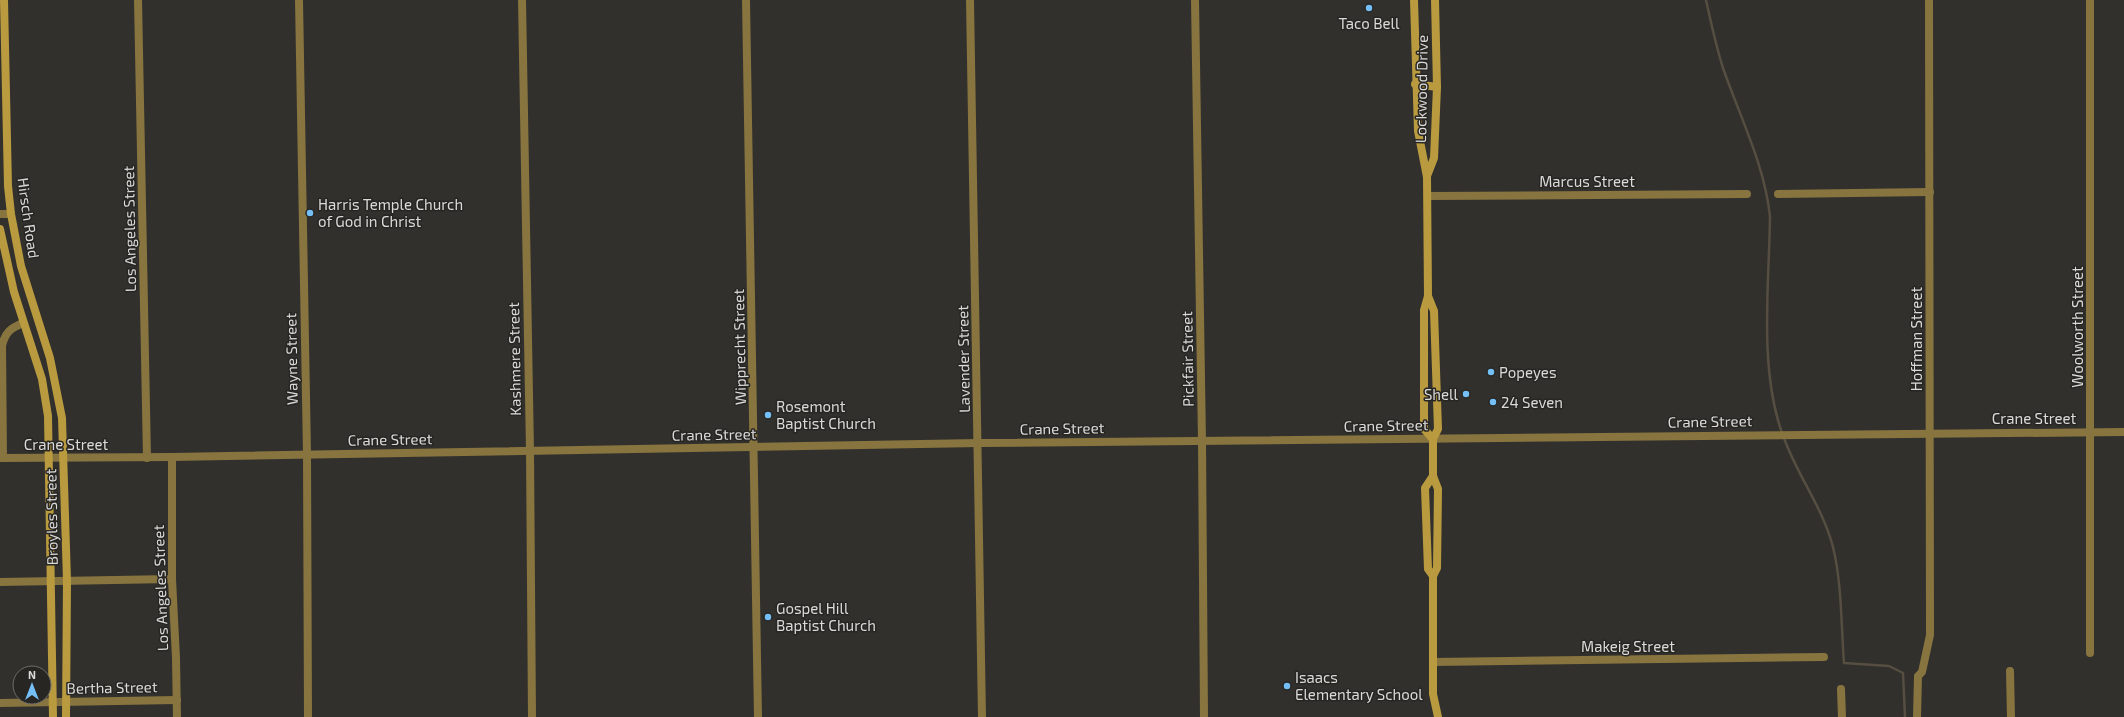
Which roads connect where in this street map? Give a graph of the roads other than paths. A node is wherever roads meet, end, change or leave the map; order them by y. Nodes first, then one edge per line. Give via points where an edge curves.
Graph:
1 (4, 0) edge
2 (138, 0) edge
3 (299, 0) edge
4 (522, 0) edge
5 (746, 0) edge
6 (970, 0) edge
7 (1195, 0) edge
8 (1414, 0) edge
9 (1435, 0) edge
10 (1929, 0) edge
11 (2090, 0) edge
12 (1416, 84) junction
13 (1437, 87) junction
14 (1427, 177) junction
15 (1930, 192) junction
16 (1747, 194) dead end
17 (1778, 194) dead end
18 (1428, 196) junction
19 (0, 214) edge
20 (11, 214) junction
21 (0, 229) edge
22 (1428, 296) junction
23 (37, 319) joint
24 (23, 323) junction
25 (2091, 432) junction
26 (2124, 432) edge
27 (1930, 433) junction
28 (1433, 439) junction
29 (1202, 442) junction
30 (979, 443) junction
31 (754, 447) junction
32 (530, 450) junction
33 (306, 454) junction
34 (172, 457) junction
35 (1, 458) edge
36 (64, 458) junction
37 (147, 458) junction
38 (49, 459) junction
39 (1433, 476) junction
40 (1433, 576) junction
41 (172, 579) junction
42 (67, 581) junction
43 (0, 582) edge
44 (52, 582) junction
45 (2090, 653) dead end
46 (1824, 657) dead end
47 (1433, 662) junction
48 (2010, 671) dead end
49 (1841, 689) dead end
50 (177, 700) junction
51 (53, 702) junction
52 (66, 702) junction
53 (0, 703) edge
54 (53, 717) edge
55 (66, 717) edge
56 (177, 717) edge
57 (308, 717) edge
58 (532, 717) edge
59 (758, 717) edge
60 (982, 717) edge
61 (1204, 717) edge
62 (1438, 717) edge
63 (1842, 717) edge
64 (1917, 717) edge
65 (2011, 717) edge

1 - 20 main road, Hirsch Road via 8,186
2 - 37 street, Los Angeles Street
3 - 33 street, Wayne Street
4 - 32 street, Kashmere Street
5 - 31 street, Wipprecht Street
6 - 30 street, Lavender Street
7 - 29 street, Pickfair Street
8 - 12 main road, Lockwood Drive
9 - 13 main road, Lockwood Drive
10 - 15 street, Hoffman Street
11 - 25 street, Woolworth Street
12 - 13 main road
12 - 14 main road, Lockwood Drive via 1418,131
13 - 14 main road, Lockwood Drive via 1434,158
14 - 18 main road, Lockwood Drive
15 - 17 street
15 - 27 street, Hoffman Street
16 - 18 street, Marcus Street
18 - 22 main road, Lockwood Drive
19 - 20 street
20 - 23 main road, Hirsch Road via 21,266
21 - 24 main road, Hirsch Road
22 - 28 main road, Lockwood Drive via 1434,311 1438,429
22 - 28 main road, Lockwood Drive via 1424,310 1424,429
23 - 36 main road, Broyles Street via 58,393
24 - 35 street via 12,328 4,336 2,346
24 - 38 main road, Broyles Street via 37,361 45,396
25 - 26 street, Crane Street
25 - 27 street, Crane Street
25 - 45 street, Woolworth Street
27 - 28 street, Crane Street
27 - 64 street, Hoffman Street via 1930,635 1922,672 1918,676
28 - 29 street, Crane Street
28 - 39 main road, Lockwood Drive
29 - 30 street, Crane Street
29 - 61 street, Pickfair Street
30 - 31 street, Crane Street
30 - 60 street, Lavender Street
31 - 32 street, Crane Street
31 - 59 street, Wipprecht Street
32 - 33 street, Crane Street
32 - 58 street, Kashmere Street
33 - 34 street, Crane Street
33 - 57 street, Wayne Street
34 - 37 street, Crane Street
34 - 41 street, Los Angeles Street
35 - 38 street, Crane Street
36 - 37 street, Crane Street
36 - 38 street, Crane Street
36 - 42 main road, Broyles Street
38 - 44 main road, Broyles Street
39 - 40 main road, Lockwood Drive via 1438,489 1437,568
39 - 40 main road, Lockwood Drive via 1425,488 1428,569
40 - 47 main road, Lockwood Drive
41 - 42 street
41 - 50 street, Los Angeles Street
42 - 44 street
42 - 52 main road, Broyles Street
43 - 44 street
44 - 51 main road, Broyles Street
46 - 47 street, Makeig Street
47 - 62 main road, Lockwood Drive
48 - 65 street
49 - 63 street
50 - 52 street, Bertha Street
50 - 56 street, Los Angeles Street
51 - 52 street, Bertha Street
51 - 53 street, Bertha Street
51 - 54 main road, Broyles Street
52 - 55 main road, Broyles Street

